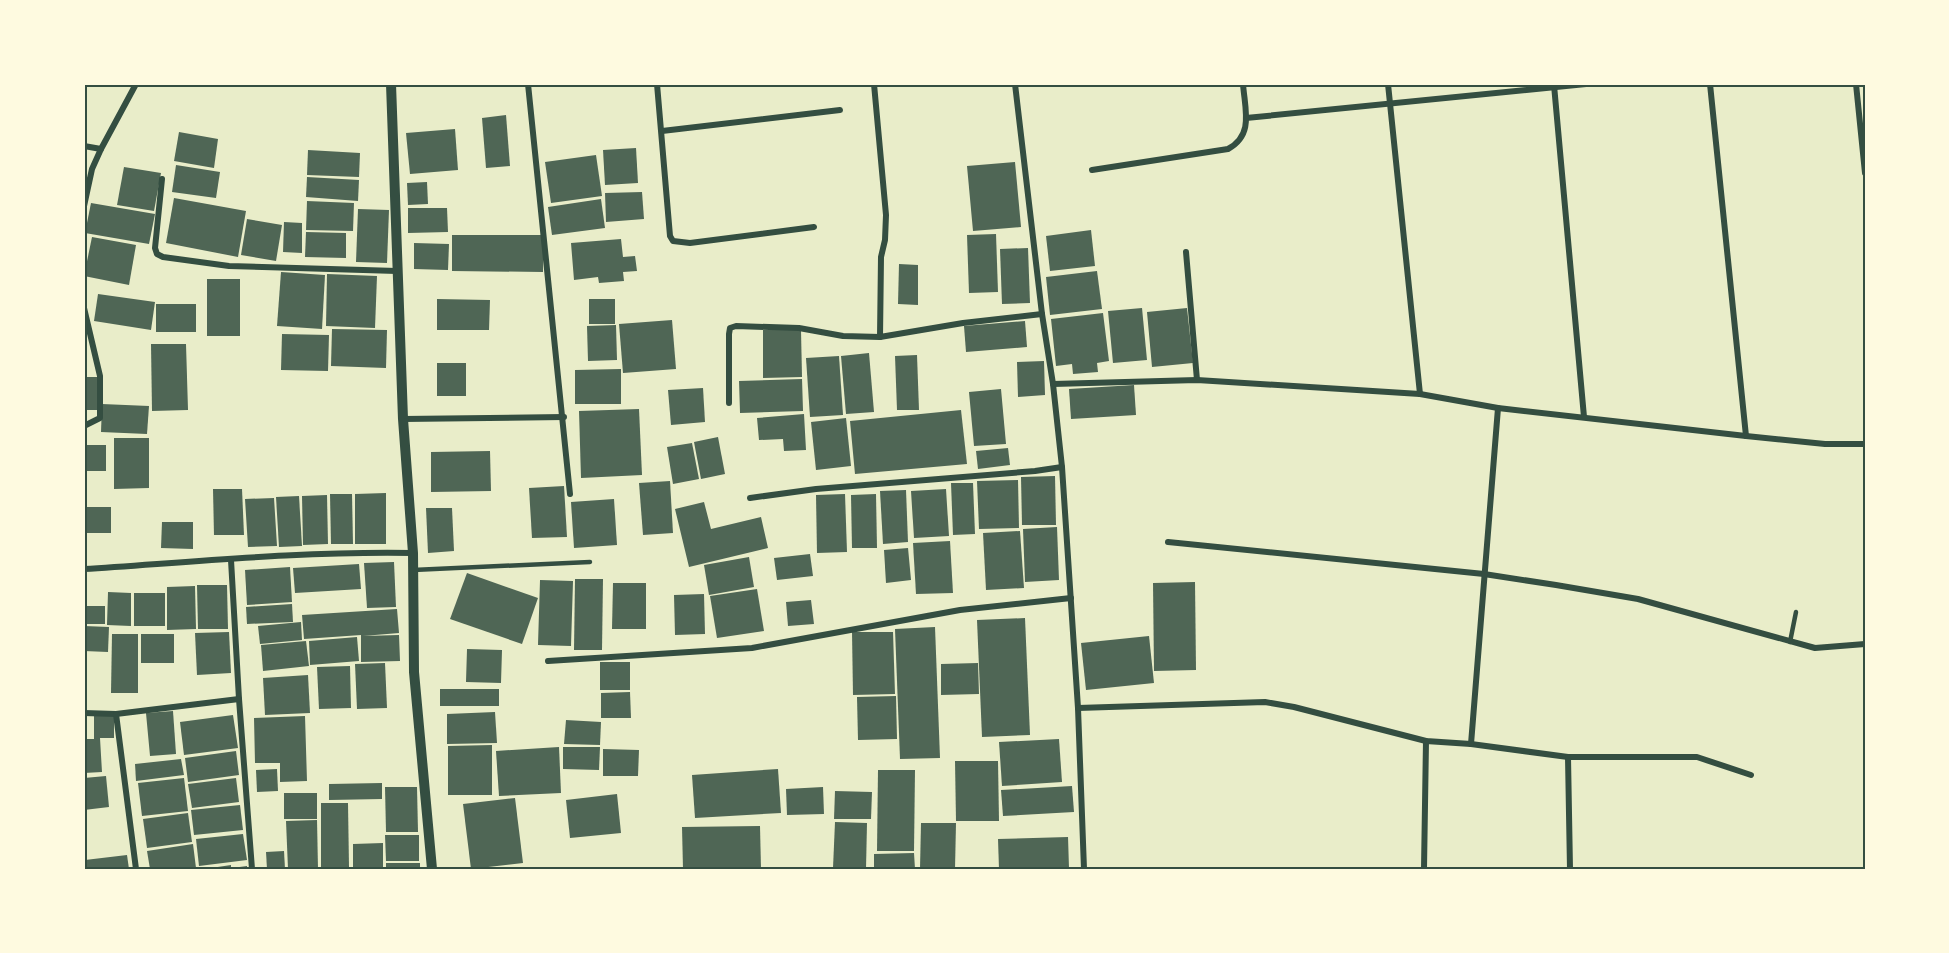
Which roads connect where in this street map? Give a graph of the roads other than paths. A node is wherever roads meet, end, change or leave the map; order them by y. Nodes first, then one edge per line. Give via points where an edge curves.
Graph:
1 (136, 84) edge
2 (391, 84) edge
3 (528, 84) edge
4 (657, 84) edge
5 (874, 84) edge
6 (1015, 84) edge
7 (1243, 84) edge
8 (1388, 84) edge
9 (1586, 84) edge
10 (1710, 84) edge
11 (1856, 84) edge
12 (1554, 86) edge
13 (1390, 103) junction
14 (840, 110) dead end
15 (1246, 118) junction
16 (662, 131) junction
17 (84, 146) edge
18 (101, 149) junction
19 (1092, 170) dead end
20 (1865, 174) edge
21 (162, 179) dead end
22 (84, 206) edge
23 (814, 226) dead end
24 (1185, 252) dead end
25 (397, 271) junction
26 (84, 308) edge
27 (1042, 314) junction
28 (880, 337) junction
29 (1197, 380) junction
30 (1053, 384) junction
31 (1420, 394) junction
32 (729, 403) dead end
33 (1498, 408) junction
34 (564, 417) junction
35 (1584, 417) junction
36 (403, 419) junction
37 (84, 426) edge
38 (1746, 436) junction
39 (1865, 444) edge
40 (1062, 467) junction
41 (570, 494) dead end
42 (750, 498) dead end
43 (1168, 542) dead end
44 (413, 553) junction
45 (231, 560) junction
46 (590, 562) dead end
47 (84, 569) edge
48 (413, 570) junction
49 (1484, 574) junction
50 (1071, 598) junction
51 (1796, 612) dead end
52 (1790, 642) junction
53 (1865, 644) edge
54 (548, 661) dead end
55 (238, 699) junction
56 (1078, 708) junction
57 (84, 713) edge
58 (116, 714) junction
59 (1426, 741) junction
60 (1471, 744) junction
61 (1568, 757) junction
62 (1750, 775) dead end
63 (136, 869) edge
64 (252, 869) edge
65 (432, 869) edge
66 (1084, 869) edge
67 (1424, 869) edge
68 (1570, 869) edge

1 - 18 street
2 - 25 street
3 - 34 street
4 - 16 street
5 - 28 street via 886,215
6 - 27 street
7 - 15 street
8 - 13 street
9 - 12 street
10 - 38 street
11 - 20 street
12 - 13 street
12 - 35 street
13 - 15 street
13 - 31 street
14 - 16 street
15 - 19 street via 1244,135 1228,149
16 - 23 street via 673,241 690,243
17 - 18 street
18 - 22 street
21 - 25 street via 155,248 163,257 229,266
24 - 29 street
25 - 36 street
26 - 37 street via 100,376 100,418
27 - 28 street
27 - 30 street
28 - 32 street via 843,336 799,328 730,328
29 - 30 street
29 - 31 street
30 - 40 street
31 - 33 street
33 - 35 street
33 - 49 street
34 - 36 street
34 - 41 street
35 - 38 street
36 - 44 street
38 - 39 street
40 - 42 street
40 - 50 street
43 - 49 street
44 - 45 street
44 - 48 street
45 - 47 street
45 - 55 street
46 - 48 lane
48 - 65 street via 414,672
49 - 52 street via 1638,599
49 - 60 street
50 - 54 street via 960,610 752,648
50 - 56 street
51 - 52 lane
52 - 53 street via 1815,648
55 - 58 street
55 - 64 street
56 - 59 street via 1265,702
56 - 66 street
57 - 58 street
58 - 63 street
59 - 60 street
59 - 67 street
60 - 61 street
61 - 62 street via 1697,757
61 - 68 street

